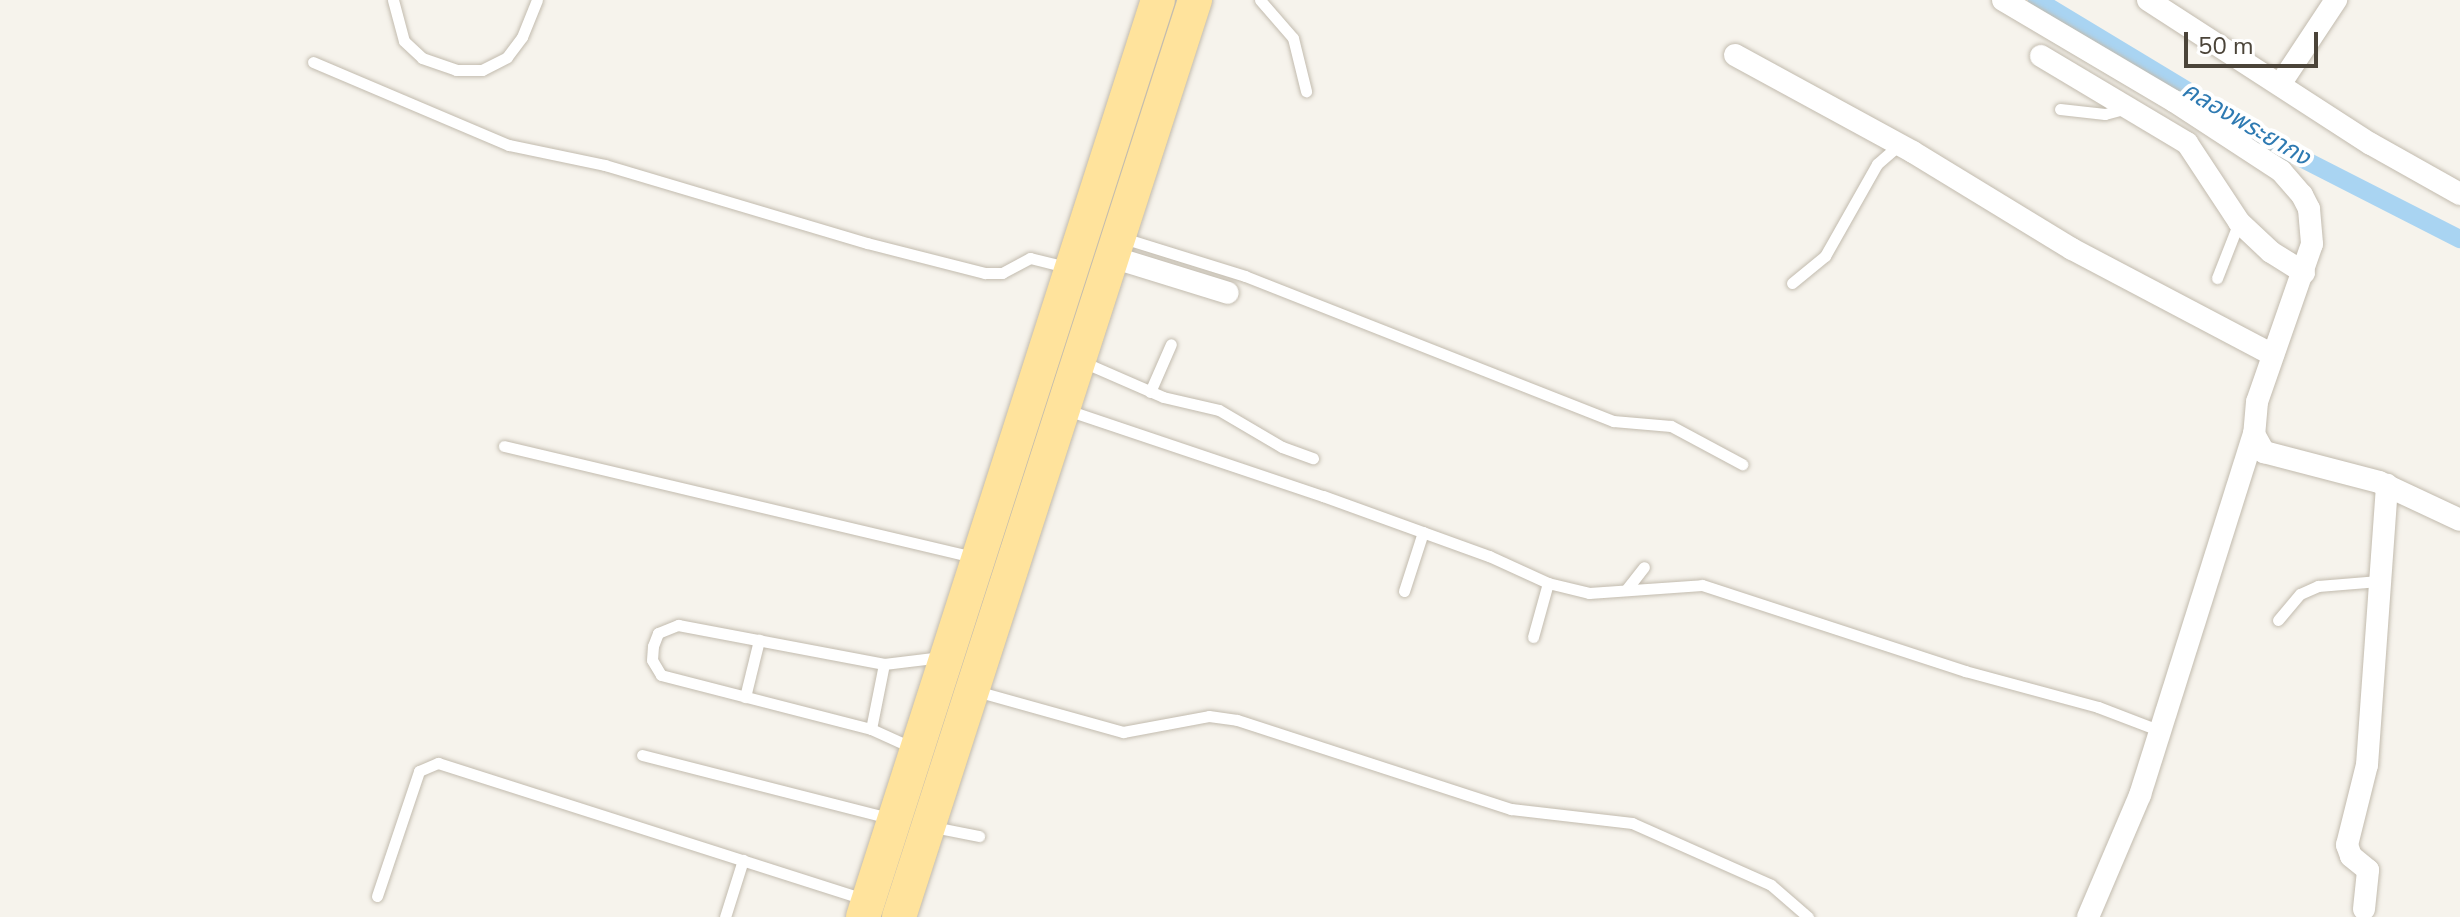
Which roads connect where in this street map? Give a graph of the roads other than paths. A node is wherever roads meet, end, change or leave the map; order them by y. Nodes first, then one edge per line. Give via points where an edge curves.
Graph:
1 (393, 0) edge
2 (537, 0) edge
3 (1158, 0) edge
4 (1195, 0) edge
5 (1260, 0) edge
6 (2003, 0) edge
7 (2148, 0) edge
8 (2336, 0) edge
9 (1735, 55) dead end
10 (2041, 56) dead end
11 (313, 62) dead end
12 (2281, 83) junction
13 (1306, 91) dead end
14 (2128, 107) junction
15 (2060, 109) dead end
16 (1900, 145) junction
17 (2460, 194) edge
18 (2239, 222) junction
19 (1115, 247) junction
20 (1072, 269) junction
21 (2304, 273) junction
22 (2217, 278) dead end
23 (1792, 283) dead end
24 (1228, 293) dead end
25 (1171, 344) dead end
26 (2273, 355) junction
27 (1079, 360) junction
28 (1150, 392) junction
29 (1063, 408) junction
30 (2254, 434) junction
31 (504, 446) dead end
32 (1012, 455) junction
33 (1313, 458) dead end
34 (1045, 464) junction
35 (1742, 464) dead end
36 (2387, 485) junction
37 (2460, 520) edge
38 (1423, 532) junction
39 (977, 558) junction
40 (1644, 567) dead end
41 (2379, 581) junction
42 (1548, 583) junction
43 (1626, 590) junction
44 (1404, 591) dead end
45 (2278, 620) dead end
46 (1533, 637) dead end
47 (759, 640) junction
48 (946, 656) junction
49 (884, 664) junction
50 (972, 690) junction
51 (745, 697) junction
52 (871, 729) junction
53 (2158, 730) junction
54 (917, 750) junction
55 (642, 755) dead end
56 (895, 819) junction
57 (928, 826) junction
58 (979, 836) dead end
59 (743, 860) junction
60 (377, 896) dead end
61 (866, 909) edge
62 (2364, 909) dead end
63 (725, 917) edge
64 (899, 917) edge
65 (1808, 917) edge
66 (2088, 917) edge

1 - 2 lane via 404,41 422,58 456,70 482,70 507,57
3 - 20 main road
4 - 19 main road
5 - 13 lane via 1293,38
6 - 21 street via 2281,171 2309,209 2312,244
7 - 12 street
8 - 12 street
9 - 16 street
10 - 14 street
11 - 20 lane via 509,145 605,165 867,243 985,273 1002,273 1030,258
12 - 17 street via 2371,144
14 - 15 lane via 2105,114
14 - 18 street via 2187,143
16 - 23 lane via 1877,164 1825,256
16 - 26 street via 2045,234
18 - 21 street
18 - 22 lane
19 - 24 street
19 - 27 main road
19 - 35 lane via 1259,281 1613,421 1671,426
20 - 32 main road
21 - 26 street
25 - 28 lane
26 - 30 street via 2257,402
27 - 28 lane
27 - 29 main road
28 - 33 lane via 1219,410 1282,447
29 - 34 main road
29 - 38 lane
30 - 36 street via 2264,452 2287,462
30 - 53 street
31 - 39 lane
32 - 34 main road
32 - 39 main road
34 - 50 main road
36 - 37 street
36 - 41 street
38 - 42 lane
38 - 44 lane
39 - 48 main road
40 - 43 lane
41 - 45 lane via 2318,586 2300,594
41 - 62 street via 2367,765 2347,845 2351,856 2368,870
42 - 43 lane via 1589,593
42 - 46 lane
43 - 53 lane via 1702,585
47 - 49 lane
47 - 51 lane
47 - 51 lane via 678,625 658,633 653,646 652,660 661,675
48 - 49 lane
48 - 54 main road
49 - 52 lane
50 - 57 main road
50 - 65 lane via 1123,732 1209,716 1237,720 1511,809 1632,823 1771,885
51 - 52 lane
52 - 54 lane
53 - 66 street via 2140,795
54 - 56 main road
55 - 56 lane
56 - 61 main road
57 - 58 lane
57 - 64 main road
59 - 60 lane via 438,763 419,771
59 - 61 lane
59 - 63 lane

